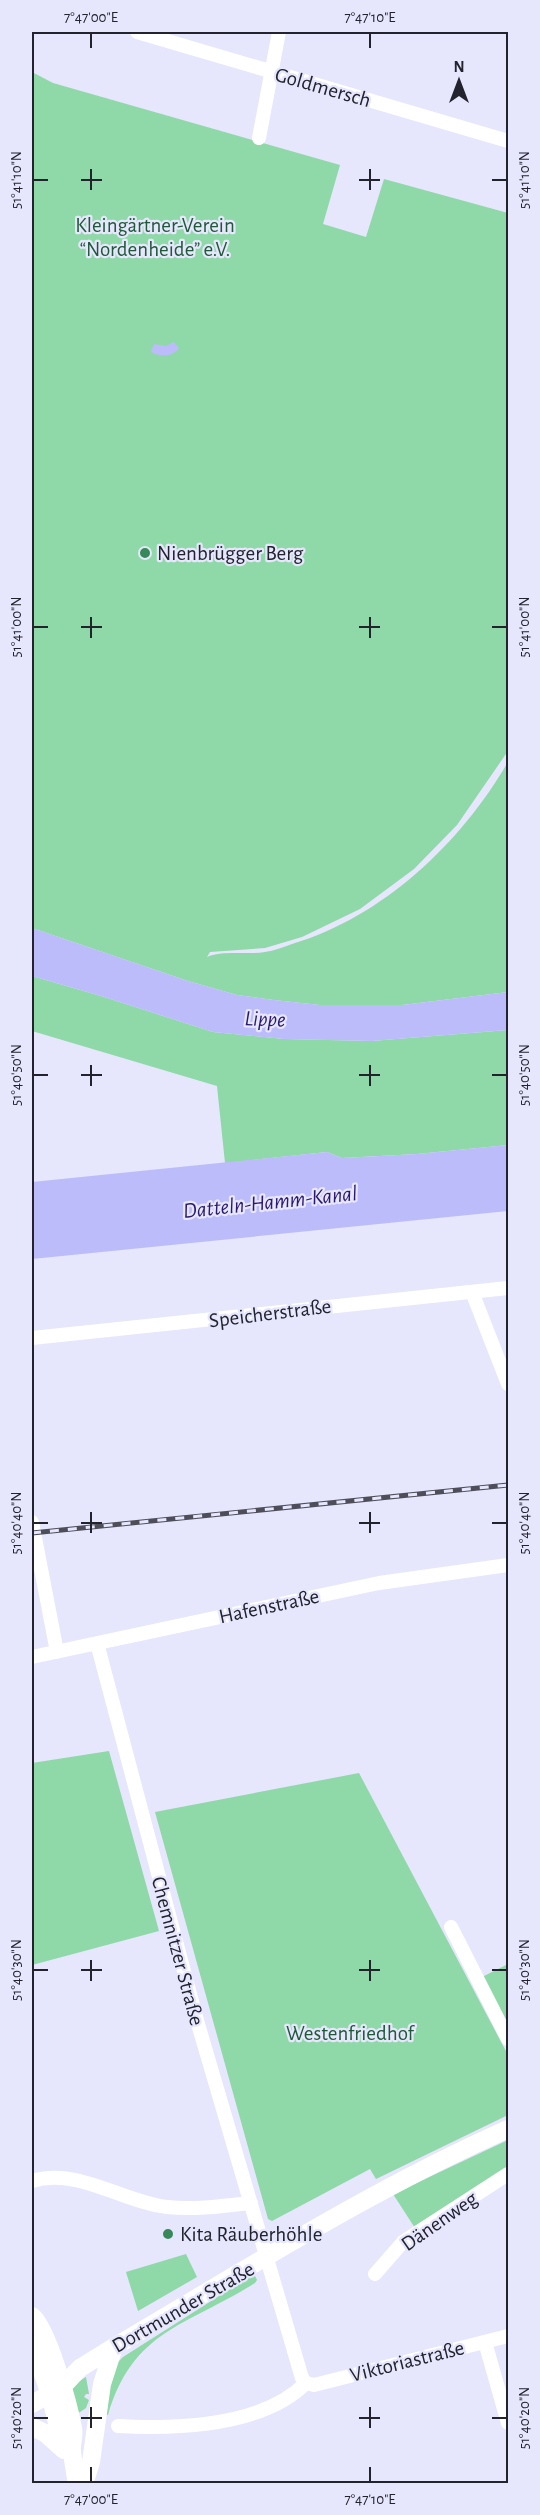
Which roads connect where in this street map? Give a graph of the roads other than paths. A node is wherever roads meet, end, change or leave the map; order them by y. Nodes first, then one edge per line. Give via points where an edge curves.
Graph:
1 (137, 32) edge
2 (279, 32) edge
3 (272, 72) junction
4 (259, 138) dead end
5 (508, 141) edge
6 (508, 1288) edge
7 (472, 1292) junction
8 (32, 1338) edge
9 (508, 1384) edge
10 (32, 1522) edge
11 (508, 1565) edge
12 (97, 1644) junction
13 (57, 1652) junction
14 (32, 1657) edge
15 (452, 1927) dead end
16 (508, 2039) edge
17 (508, 2129) edge
18 (508, 2174) edge
19 (32, 2181) edge
20 (251, 2203) junction
21 (268, 2257) junction
22 (375, 2274) dead end
23 (32, 2316) edge
24 (508, 2336) edge
25 (484, 2342) junction
26 (32, 2344) edge
27 (114, 2347) junction
28 (306, 2383) junction
29 (49, 2384) edge
30 (32, 2404) edge
31 (508, 2423) edge
32 (118, 2426) dead end
33 (32, 2427) edge
34 (73, 2455) junction
35 (77, 2484) edge
36 (84, 2484) edge

1 - 3 street, Goldmersch
2 - 3 street
3 - 4 street
3 - 5 street, Goldmersch
6 - 7 street, Speicherstraße
7 - 8 street, Speicherstraße
7 - 9 street
10 - 13 street
11 - 12 street, Hafenstraße via 379,1583
12 - 13 street, Hafenstraße
12 - 20 street, Chemnitzer Straße via 198,2024
13 - 14 street, Hafenstraße
15 - 16 street
17 - 21 main road, Dortmunder Straße via 410,2176
18 - 22 street, Dänenweg via 403,2242
19 - 20 street via 78,2181 167,2207
20 - 21 street, Chemnitzer Straße
21 - 27 main road, Dortmunder Straße
21 - 28 street
23 - 29 main road via 38,2321
24 - 25 street, Viktoriastraße
25 - 28 street, Viktoriastraße via 314,2385
25 - 31 street
26 - 29 main road
27 - 29 main road, Dortmunder Straße
27 - 36 main road via 102,2384
28 - 32 street, Viktoriastraße via 280,2402 209,2424
29 - 30 main road, Dortmunder Straße
29 - 34 main road via 74,2432
33 - 34 main road
34 - 35 main road

